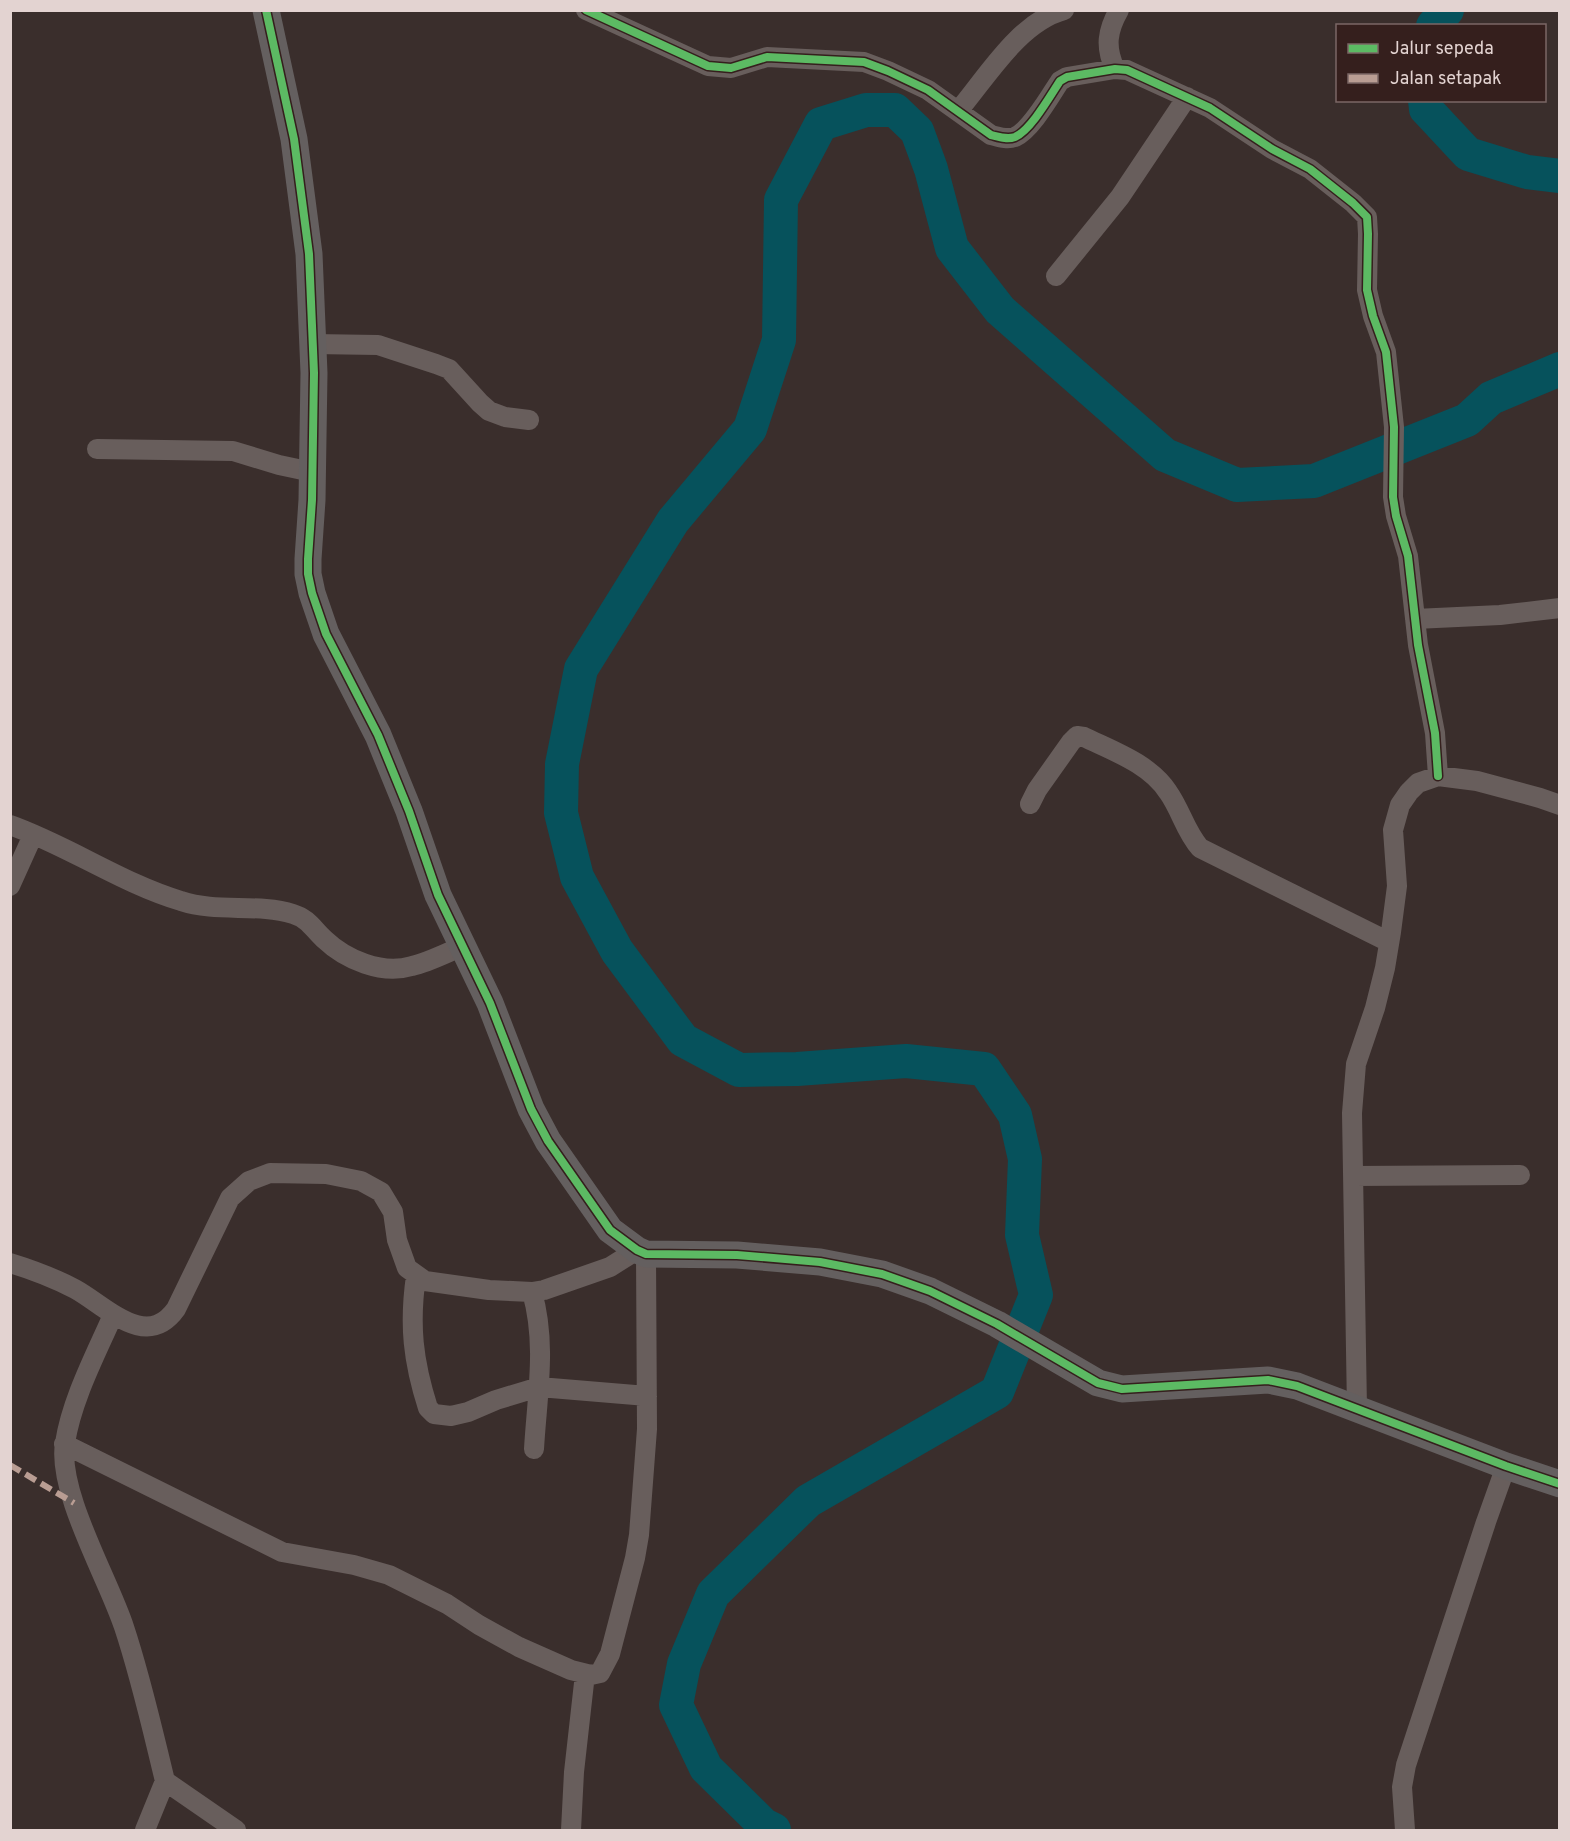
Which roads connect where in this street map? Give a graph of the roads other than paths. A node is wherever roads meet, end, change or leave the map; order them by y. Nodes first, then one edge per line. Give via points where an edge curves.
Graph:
1 (267, 10) edge
2 (586, 10) edge
3 (1064, 10) edge
4 (1112, 12) edge
5 (1115, 69) junction
6 (1187, 97) junction
7 (958, 111) junction
8 (1056, 276) dead end
9 (313, 344) junction
10 (529, 420) dead end
11 (97, 449) dead end
12 (312, 472) junction
13 (1560, 608) edge
14 (1415, 620) junction
15 (1438, 776) junction
16 (1030, 804) dead end
17 (1560, 805) edge
18 (10, 825) edge
19 (33, 835) junction
20 (10, 886) edge
21 (1389, 942) junction
22 (463, 946) junction
23 (1520, 1175) dead end
24 (1353, 1176) junction
25 (642, 1252) junction
26 (10, 1263) edge
27 (416, 1276) junction
28 (532, 1292) junction
29 (113, 1315) junction
30 (539, 1387) junction
31 (646, 1396) junction
32 (1357, 1408) junction
33 (64, 1444) junction
34 (534, 1449) dead end
35 (1506, 1466) junction
36 (1560, 1484) edge
37 (585, 1674) junction
38 (165, 1781) junction
39 (145, 1830) edge
40 (236, 1830) edge
41 (571, 1830) edge
42 (1405, 1830) edge

1 - 9 street via 294,139 309,254
2 - 7 street via 708,66 731,68 767,57 864,62 928,90
3 - 7 street via 1028,29
4 - 5 street via 1108,53
5 - 6 street via 1135,73
5 - 7 street via 1077,74 1060,81 1029,126 1013,138 991,135
6 - 8 street via 1120,197
6 - 14 street via 1310,169 1366,217 1367,290 1386,352 1394,427 1393,497 1408,556
9 - 10 street via 378,345 436,364 449,369 489,411
9 - 12 street
11 - 12 street via 233,451
12 - 22 street via 308,574 319,617 378,735 431,878
13 - 14 street
14 - 15 street via 1435,733
15 - 17 street via 1477,781
15 - 21 street via 1418,783 1400,805 1393,830 1397,886
16 - 21 street via 1071,742 1077,736 1084,737 1143,767 1168,790 1200,848
18 - 19 street
19 - 20 street
19 - 22 street via 183,902 297,915 324,939 363,964 411,967
21 - 24 street via 1375,1008 1356,1064
22 - 25 street via 548,1141 610,1230
23 - 24 street
24 - 32 street
25 - 28 street via 610,1267
25 - 31 street
25 - 32 street via 820,1262 882,1275 930,1291 1108,1386 1122,1389 1268,1380
26 - 29 street via 77,1290
27 - 28 street via 425,1281 489,1290
27 - 29 street via 407,1268 393,1212 381,1192 361,1181 326,1174 270,1173 249,1181 230,1198 170,1318 151,1327
27 - 30 street via 411,1321 414,1354 428,1408 434,1414 468,1412
28 - 30 street via 540,1342
29 - 33 street via 72,1414
30 - 31 street
30 - 34 street
31 - 37 street via 645,1464 635,1558 610,1653 600,1673
32 - 35 street
33 - 37 street via 282,1552 389,1575 519,1647
33 - 38 street via 68,1487 123,1625 147,1700
35 - 36 street
35 - 42 street via 1406,1765 1402,1787
37 - 41 street
38 - 39 street
38 - 40 street

